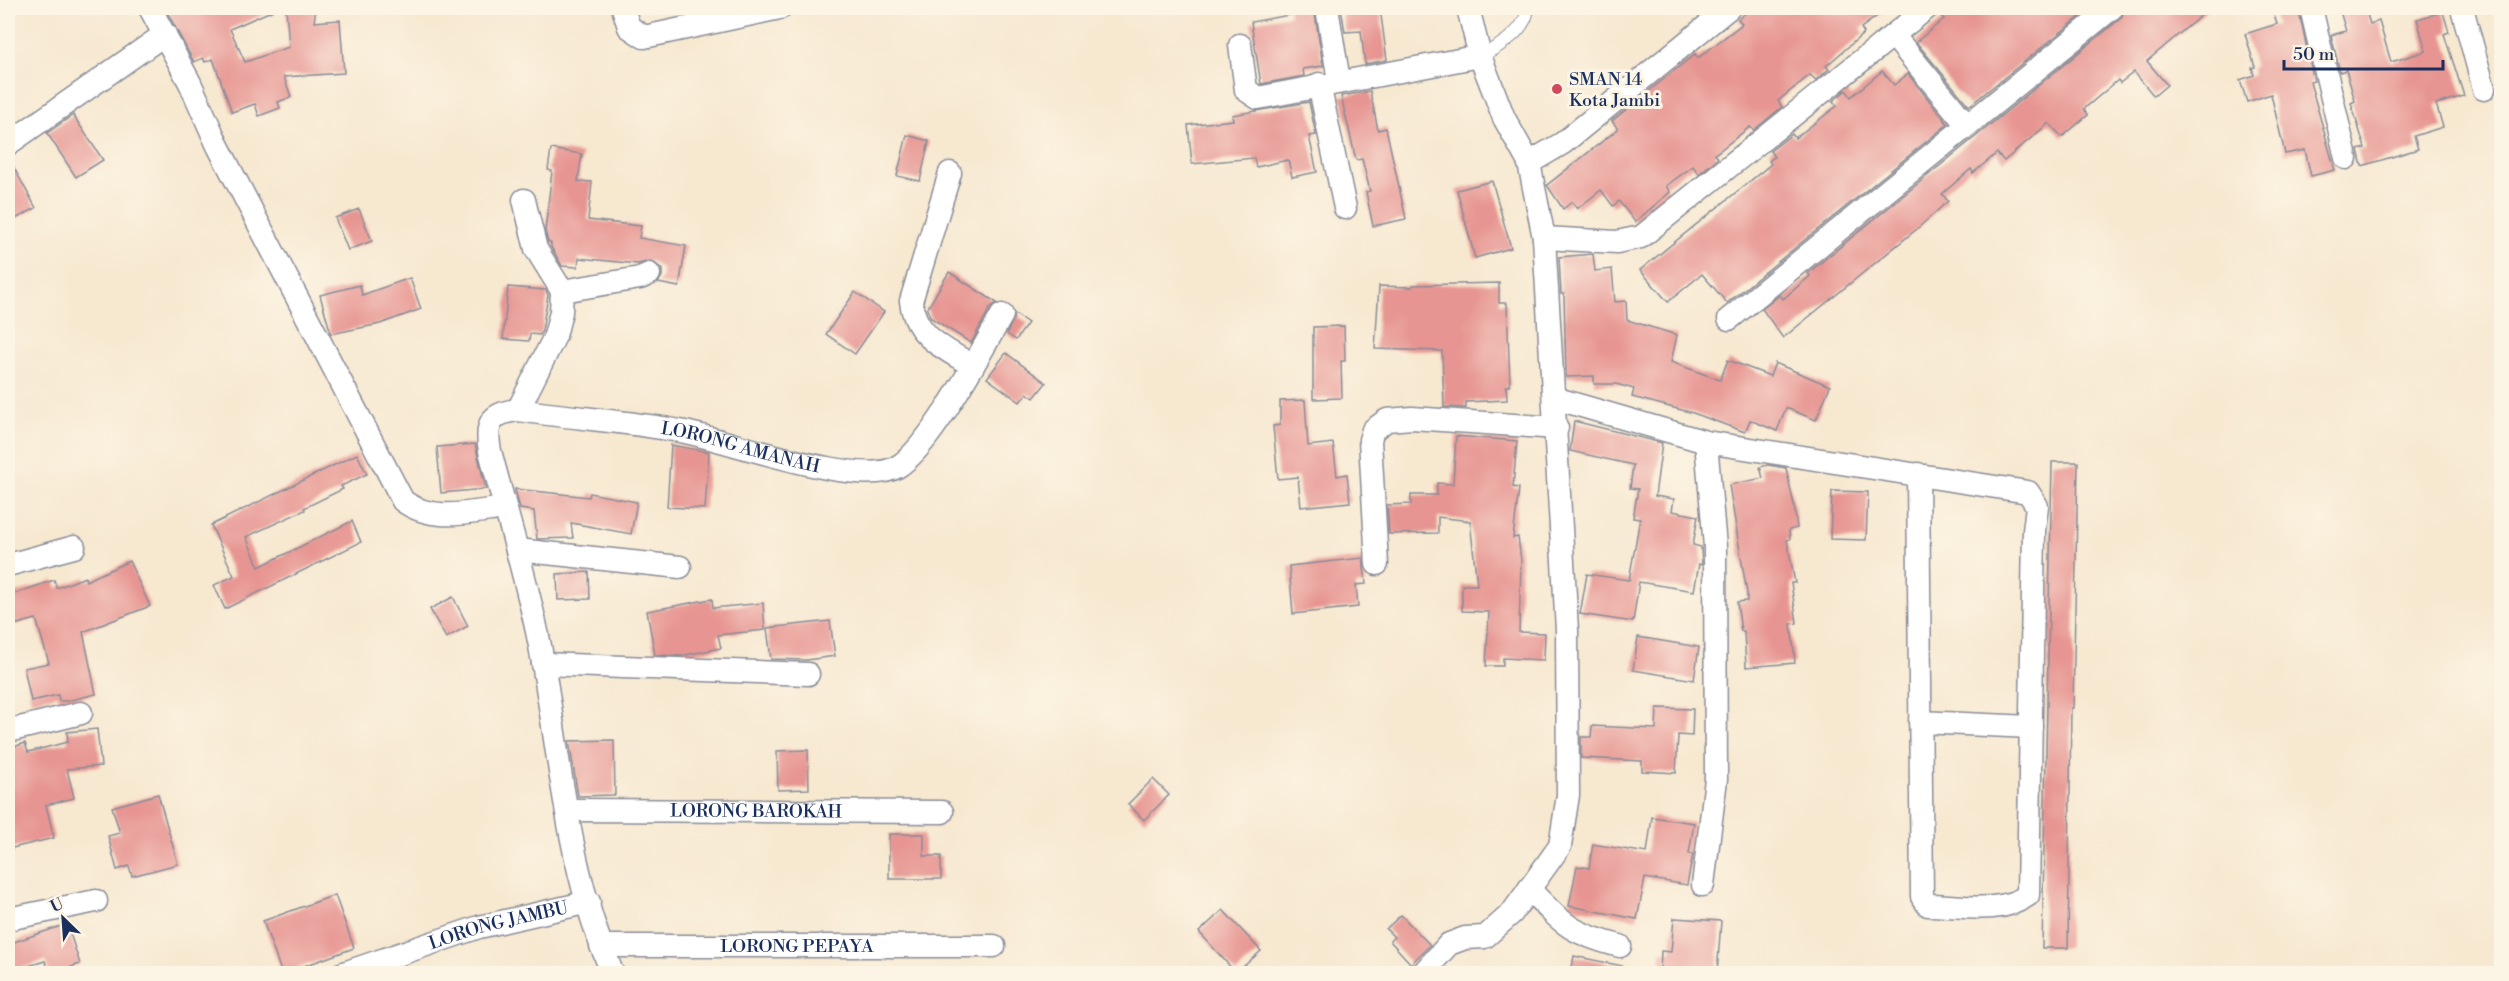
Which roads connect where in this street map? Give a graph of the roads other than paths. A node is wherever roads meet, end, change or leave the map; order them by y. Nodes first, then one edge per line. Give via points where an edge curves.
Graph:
1 (150, 8) edge
2 (624, 8) edge
3 (780, 8) edge
4 (1327, 8) edge
5 (1468, 8) edge
6 (1528, 8) edge
7 (1729, 8) edge
8 (1928, 8) edge
9 (2112, 8) edge
10 (2311, 8) edge
11 (2462, 8) edge
12 (165, 34) junction
13 (1893, 35) junction
14 (1240, 45) dead end
15 (1480, 56) junction
16 (1329, 83) junction
17 (2484, 89) dead end
18 (1967, 125) junction
19 (8, 144) edge
20 (2346, 158) dead end
21 (1529, 163) junction
22 (950, 173) dead end
23 (524, 200) dead end
24 (1345, 208) dead end
25 (1544, 238) junction
26 (649, 274) dead end
27 (562, 291) junction
28 (1002, 315) dead end
29 (1729, 319) dead end
30 (973, 366) junction
31 (1554, 398) junction
32 (518, 410) junction
33 (1557, 428) junction
34 (1706, 442) junction
35 (1918, 474) junction
36 (505, 508) junction
37 (74, 547) dead end
38 (517, 550) junction
39 (1377, 564) dead end
40 (8, 565) edge
41 (680, 567) dead end
42 (543, 664) junction
43 (808, 674) dead end
44 (81, 713) dead end
45 (1920, 722) junction
46 (2031, 727) junction
47 (8, 731) edge
48 (568, 810) junction
49 (942, 812) dead end
50 (1703, 885) dead end
51 (1529, 889) junction
52 (96, 901) dead end
53 (589, 902) junction
54 (8, 919) edge
55 (601, 946) junction
56 (994, 946) dead end
57 (1620, 946) dead end
58 (341, 974) edge
59 (613, 974) edge
60 (1422, 974) edge

1 - 12 street
2 - 3 street via 629,27 644,37
4 - 16 street
5 - 15 street
6 - 15 lane via 1527,17 1502,45
7 - 21 street via 1563,142
8 - 13 street
9 - 18 street
10 - 20 street
11 - 17 street
12 - 19 street
12 - 36 street via 218,146 403,501 417,511 438,515
13 - 18 street
13 - 25 street via 1641,237 1617,242
14 - 16 street via 1246,90 1252,96
15 - 16 street
15 - 21 street via 1504,118
16 - 24 street
18 - 29 street
21 - 25 street
22 - 30 street via 911,301 913,318 921,331
23 - 27 street via 536,249
25 - 31 street
26 - 27 street
27 - 32 street via 555,336
28 - 30 street, LORONG AMANAH
30 - 32 street, LORONG AMANAH via 917,447 903,463 881,473 828,468 681,431
31 - 33 street
31 - 34 street
32 - 36 street, LORONG AMANAH via 500,412 490,423 487,436
33 - 39 street via 1412,418 1387,420 1373,430 1370,440
33 - 51 street via 1567,630 1568,795 1560,846
34 - 35 street
34 - 50 street via 1715,547 1716,779
35 - 45 street
35 - 46 street via 2028,492 2037,506
36 - 38 street
37 - 40 street
38 - 41 street
38 - 42 street
42 - 43 street
42 - 48 street
44 - 47 street
45 - 46 street
45 - 46 street via 1921,885 1922,897 1928,905 2003,906 2028,895
48 - 49 street, LORONG BAROKAH
48 - 53 street via 581,881
51 - 57 street via 1566,927
51 - 60 street via 1495,930 1485,937 1449,944
52 - 54 street
53 - 55 street
53 - 58 street, LORONG JAMBU via 479,927
55 - 56 street, LORONG PEPAYA
55 - 59 street

